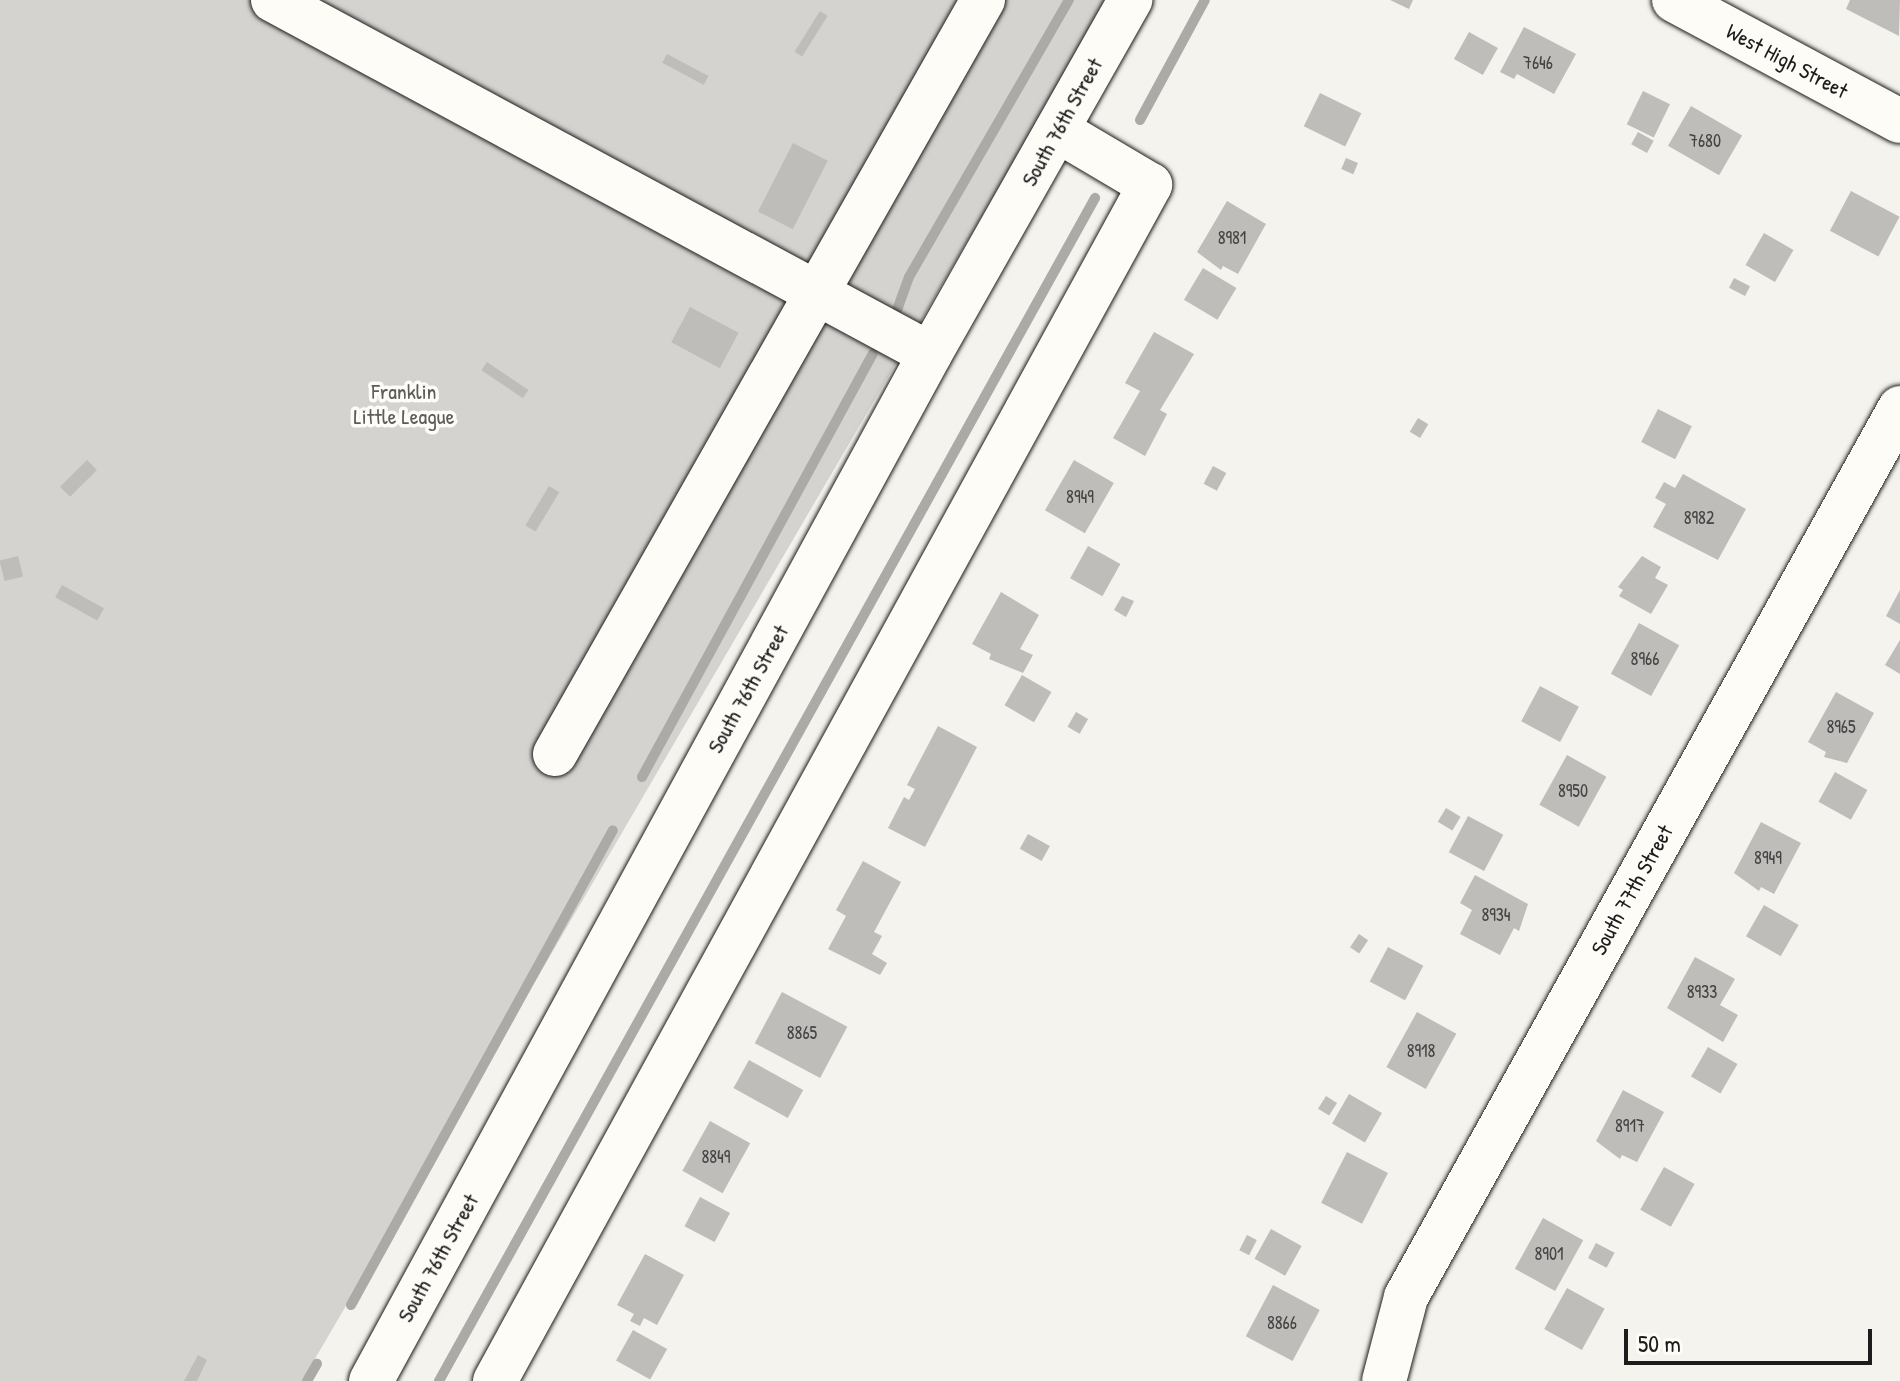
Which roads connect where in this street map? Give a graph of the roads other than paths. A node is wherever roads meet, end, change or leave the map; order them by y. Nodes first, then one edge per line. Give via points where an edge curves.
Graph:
1 (273, 0) edge
2 (983, 0) edge
3 (1130, 0) edge
4 (1674, 0) edge
5 (1900, 121) edge
6 (1057, 130) junction
7 (819, 294) junction
8 (930, 354) junction
9 (1900, 408) edge
10 (555, 754) dead end
11 (371, 1381) edge
12 (495, 1381) edge
13 (1384, 1381) edge

1 - 7 street
2 - 7 street
3 - 6 street, South 76th Street
4 - 5 street, West High Street
6 - 8 street, South 76th Street
6 - 12 street via 1150,185
7 - 8 street
7 - 10 street
8 - 11 street, South 76th Street
9 - 13 street, South 77th Street via 1406,1297

